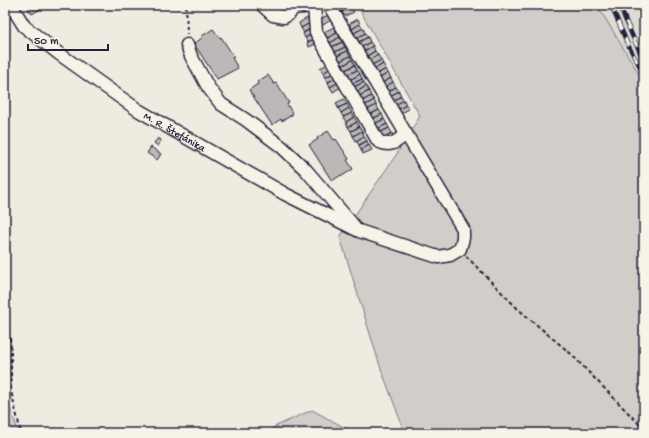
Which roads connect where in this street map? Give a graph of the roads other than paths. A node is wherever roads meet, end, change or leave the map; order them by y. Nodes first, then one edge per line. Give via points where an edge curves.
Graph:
1 (11, 5) edge
2 (262, 5) edge
3 (314, 5) edge
4 (329, 5) edge
5 (292, 6) edge
6 (187, 45) road end
7 (406, 134) junction
8 (359, 231) junction

1 - 8 street, M. R. Štefánika via 24,26 138,110 285,194
2 - 5 street via 279,17 290,13
3 - 5 street
3 - 7 street via 316,32 378,141 388,145
4 - 7 street
6 - 8 street via 208,87 221,104 282,147 306,170
7 - 8 street, M. R. Štefánika via 463,229 460,249 450,255 438,257

